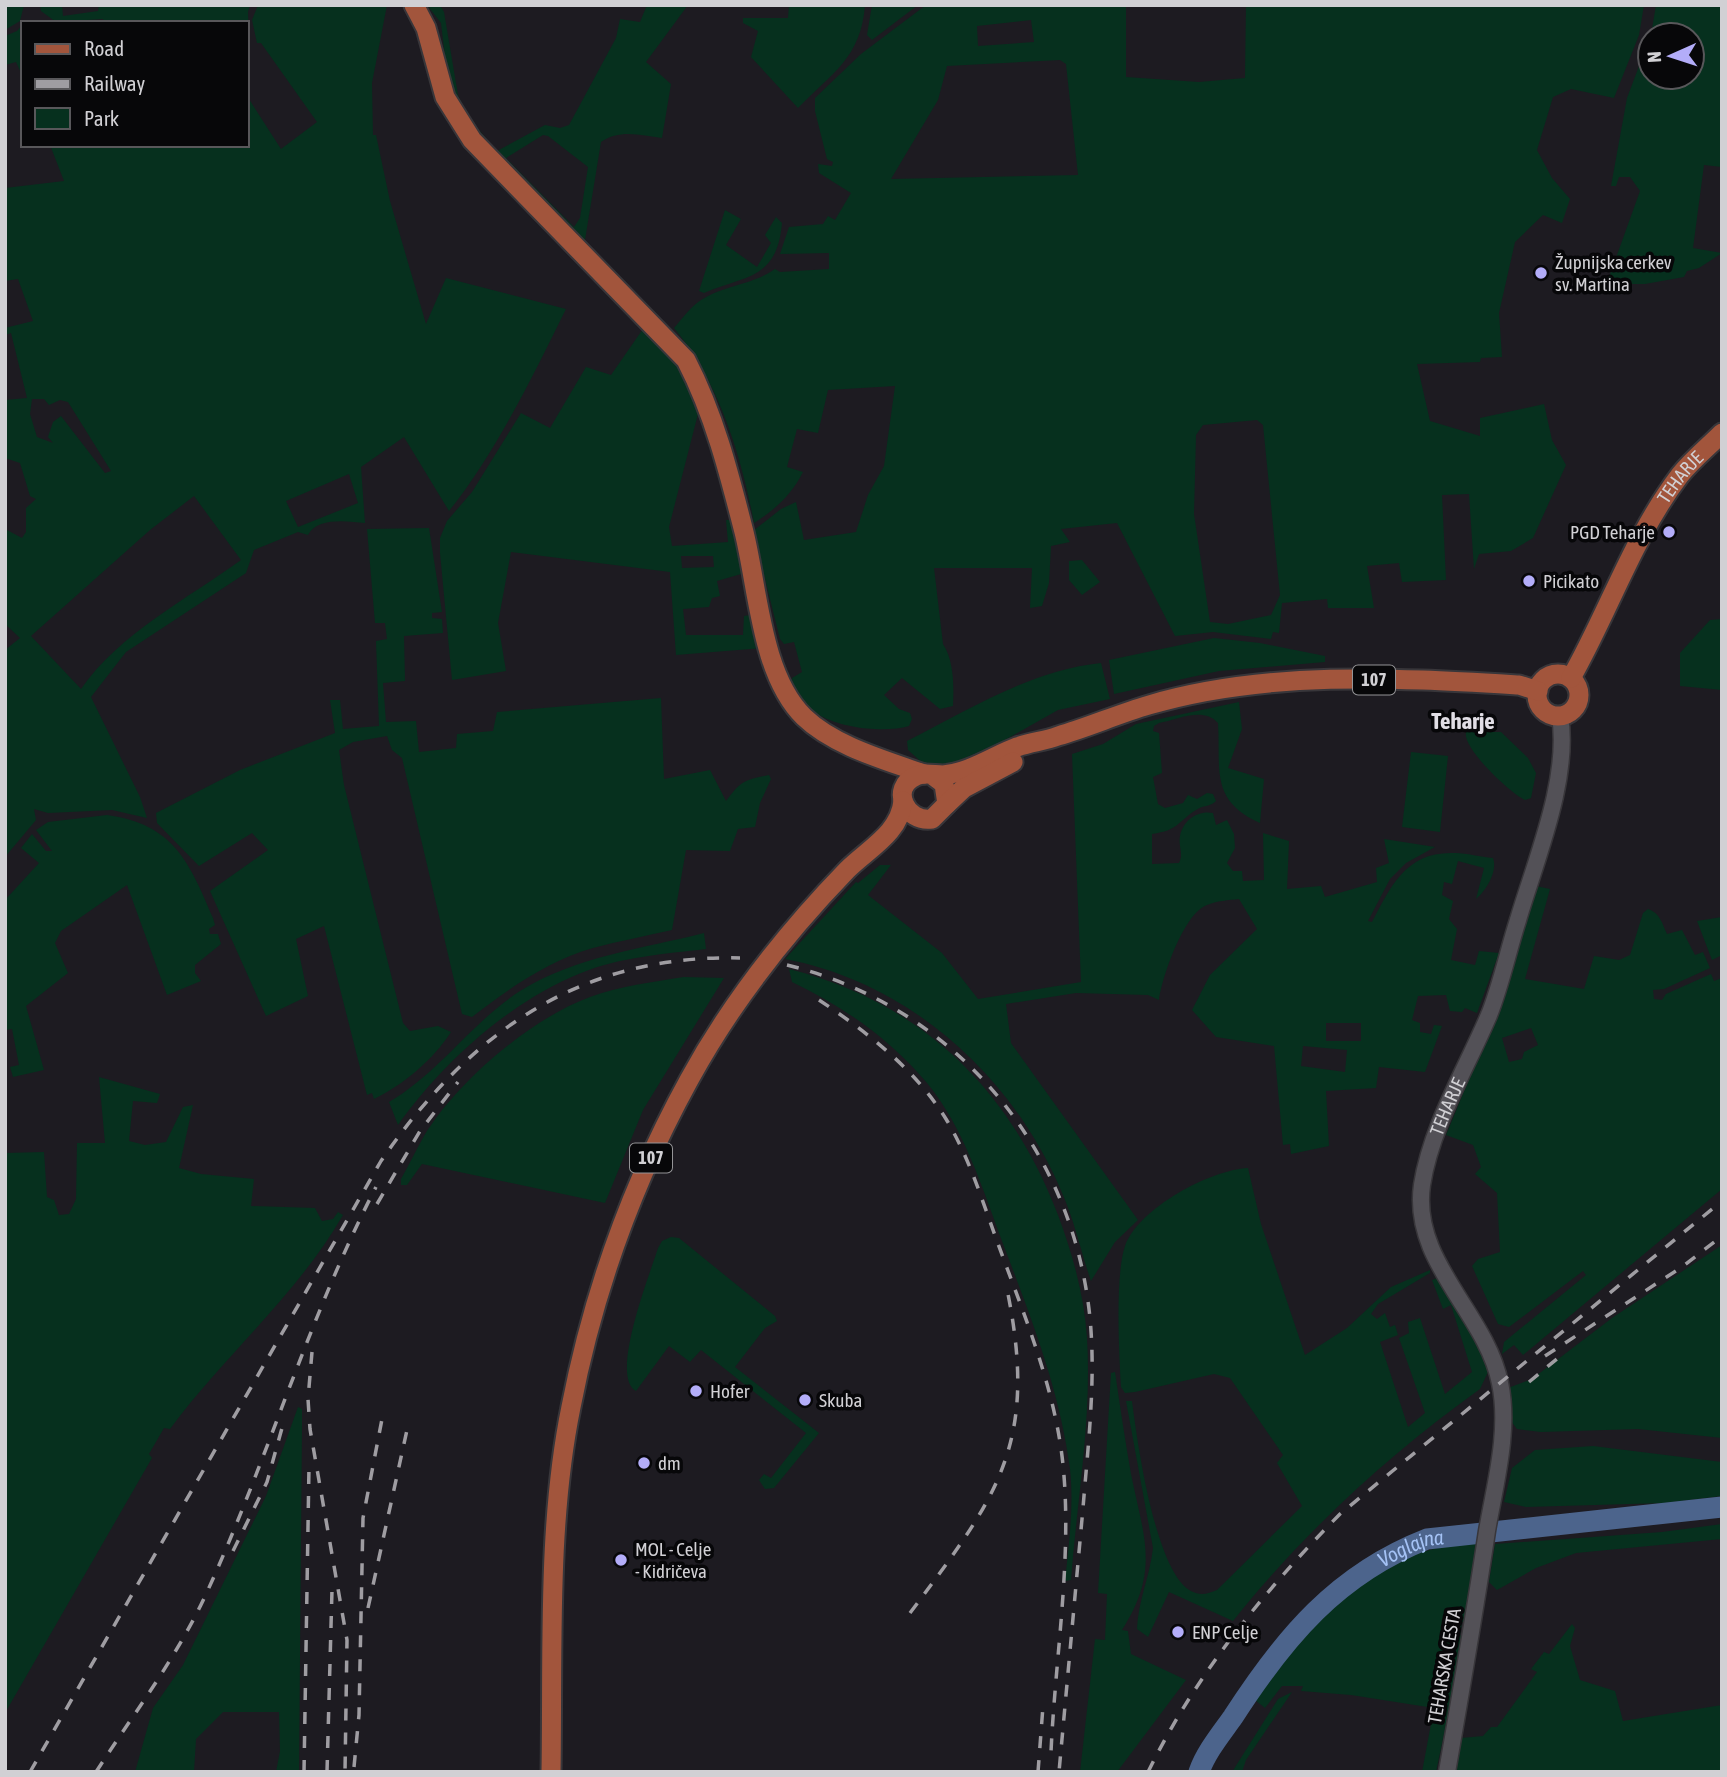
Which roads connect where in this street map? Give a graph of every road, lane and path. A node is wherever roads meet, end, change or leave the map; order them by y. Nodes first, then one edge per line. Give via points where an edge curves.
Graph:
1 (414, 5) edge
2 (1722, 433) edge
3 (1571, 678) junction
4 (1538, 691) junction
5 (1560, 716) junction
6 (1056, 737) junction
7 (874, 755) junction
8 (928, 774) junction
9 (903, 800) junction
10 (947, 804) junction
11 (925, 820) junction
12 (822, 900) junction
13 (1482, 1566) joint
14 (551, 1772) edge
15 (1447, 1772) edge

1 - 7 main road via 426,28 445,97 472,140 685,360 717,431 782,688 806,719
2 - 3 main road, TEHARJE via 1681,474 1633,548
3 - 4 main road via 1552,674
3 - 5 main road via 1580,695 1577,705
4 - 5 main road via 1543,709
4 - 6 main road, 107 via 1519,685 1443,680 1275,682 1150,705
5 - 13 street, TEHARJE via 1562,759 1550,812 1490,1011 1437,1135 1422,1186 1424,1224 1434,1258 1473,1320 1500,1381 1500,1456
6 - 8 main road, 107 via 964,770
6 - 10 main road, 107 via 968,786
7 - 8 main road
7 - 9 main road
8 - 9 main road, 107 via 910,780
8 - 10 main road via 944,784
9 - 11 main road via 911,814
9 - 12 main road, 107 via 894,827
10 - 11 main road, 107 via 939,816
11 - 12 main road, 107
12 - 14 main road, 107 via 753,978 714,1036 658,1142 608,1261 570,1409 559,1494
13 - 15 street, TEHARSKA CESTA

